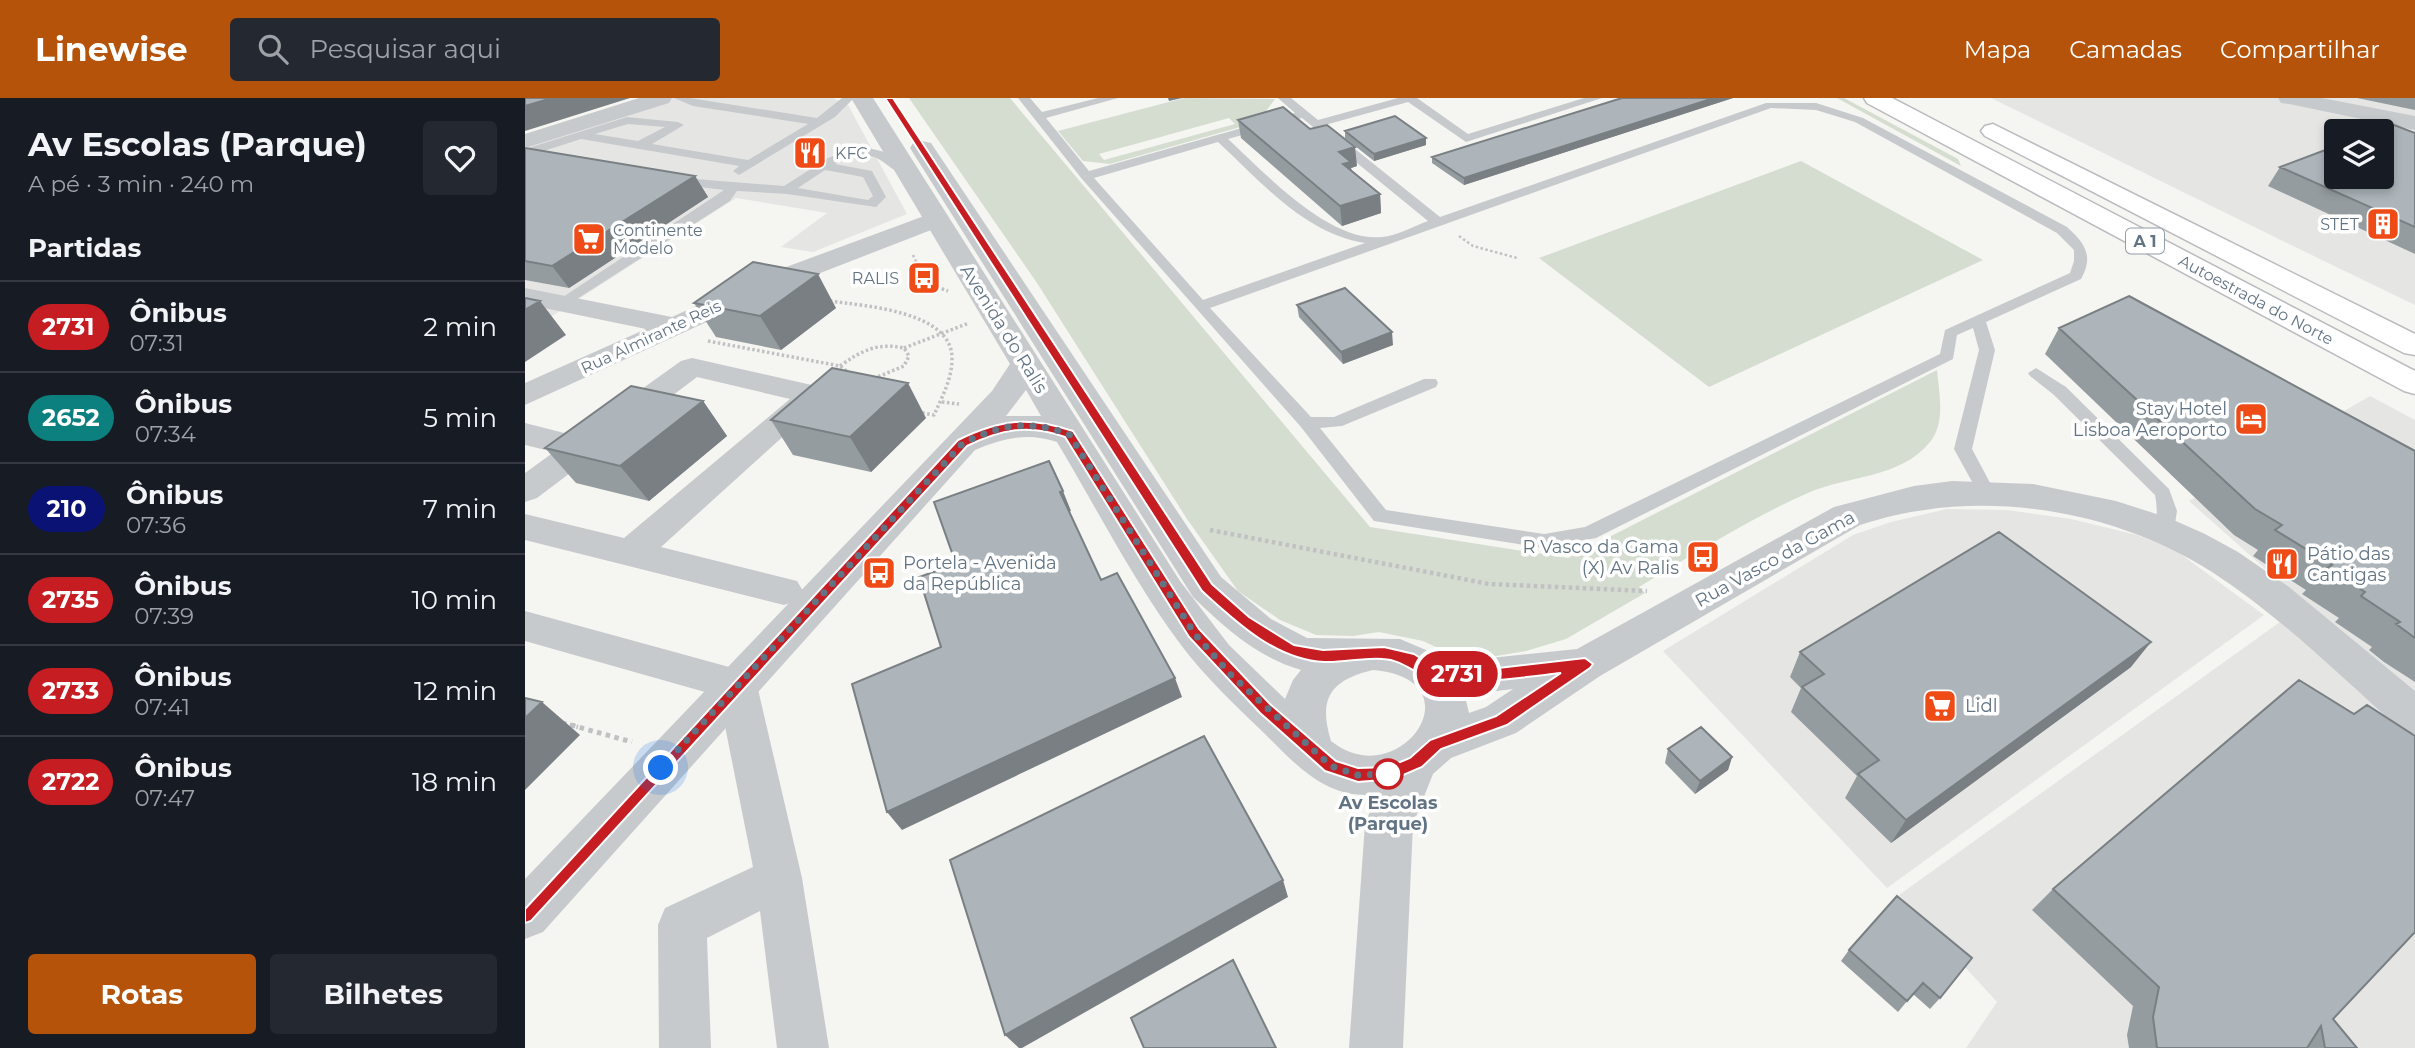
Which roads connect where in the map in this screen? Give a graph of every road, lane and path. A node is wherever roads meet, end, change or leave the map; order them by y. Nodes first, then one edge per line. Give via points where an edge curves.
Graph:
1 (661, 98) edge
2 (680, 98) edge
3 (848, 98) edge
4 (862, 98) edge
5 (889, 98) edge
6 (1024, 98) edge
7 (1112, 98) edge
8 (1284, 98) edge
9 (1410, 98) edge
10 (1596, 98) edge
11 (1812, 98) edge
12 (1875, 98) edge
13 (2289, 98) edge
14 (1768, 102) edge
15 (1832, 108) junction
16 (1951, 110) edge
17 (1304, 114) junction
18 (1039, 116) junction
19 (819, 122) junction
20 (2415, 123) edge
21 (1317, 124) junction
22 (580, 135) junction
23 (1220, 138) junction
24 (525, 141) edge
25 (640, 145) junction
26 (525, 154) edge
27 (552, 159) edge
28 (750, 164) junction
29 (825, 166) junction
30 (905, 170) junction
31 (1086, 176) junction
32 (660, 177) edge
33 (714, 186) junction
34 (734, 187) junction
35 (787, 190) junction
36 (935, 220) junction
37 (1438, 222) junction
38 (903, 232) junction
39 (1382, 242) junction
40 (1517, 258) dead end
41 (956, 294) dead end
42 (525, 296) edge
43 (820, 299) dead end
44 (561, 303) junction
45 (1200, 306) junction
46 (1978, 321) junction
47 (970, 323) dead end
48 (675, 326) junction
49 (718, 333) edge
50 (944, 333) junction
51 (2415, 346) edge
52 (904, 348) junction
53 (1026, 364) junction
54 (840, 366) junction
55 (2036, 373) dead end
56 (856, 377) edge
57 (871, 379) edge
58 (1430, 383) dead end
59 (2415, 384) edge
60 (525, 395) edge
61 (942, 402) junction
62 (908, 410) dead end
63 (1307, 423) junction
64 (962, 424) junction
65 (525, 434) edge
66 (1069, 434) junction
67 (581, 448) junction
68 (525, 490) edge
69 (1987, 494) junction
70 (525, 527) edge
71 (1202, 529) dead end
72 (2166, 531) junction
73 (631, 554) junction
74 (784, 591) dead end
75 (1654, 591) dead end
76 (525, 626) edge
77 (1356, 656) junction
78 (1585, 664) junction
79 (1431, 672) junction
80 (737, 685) junction
81 (2415, 716) edge
82 (551, 720) dead end
83 (627, 741) dead end
84 (1311, 749) junction
85 (1426, 753) junction
86 (779, 878) junction
87 (525, 915) edge
88 (685, 1048) edge
89 (803, 1048) edge
90 (1376, 1048) edge

1 - 24 street
2 - 19 lane
3 - 19 lane
4 - 30 street, Avenida do Ralis
5 - 77 street, Avenida do Ralis via 1207,587 1244,621 1291,650
6 - 18 lane
7 - 18 lane
8 - 17 lane
9 - 10 lane via 1466,138
9 - 21 lane
11 - 15 lane
12 - 59 highway, Autoestrada do Norte / A 1
13 - 20 street
14 - 15 lane
14 - 37 lane
15 - 46 lane via 2062,230 2080,246 2083,260 2075,276
16 - 51 highway, Autoestrada do Norte / A 1
17 - 21 lane
17 - 23 lane
18 - 31 lane
19 - 28 lane
21 - 37 lane
22 - 25 lane
22 - 25 lane via 632,119 678,125
22 - 26 lane
23 - 31 lane
23 - 39 lane via 1315,217 1347,235
25 - 28 lane
26 - 27 lane
28 - 33 lane
29 - 30 lane via 849,153 874,152
29 - 35 lane
29 - 35 lane via 868,174 880,197 871,204
30 - 36 street, Avenida do Ralis
31 - 45 lane
32 - 33 lane
33 - 34 lane
34 - 35 lane
34 - 44 lane via 725,198
36 - 38 street, Rua Almirante Reis
36 - 53 street, Avenida do Ralis
37 - 39 lane
37 - 40 path via 1473,246
38 - 41 path via 926,283
38 - 48 street, Rua Almirante Reis via 769,282
39 - 45 lane
42 - 44 street
43 - 50 path via 912,317
44 - 48 street
45 - 63 lane
46 - 63 lane via 1950,333 1947,356 1589,533 1544,541 1380,516
46 - 69 lane via 1987,350 1963,449
47 - 50 path
48 - 60 street, Rua Almirante Reis
49 - 54 path via 708,341
50 - 52 path
50 - 61 path via 951,344 952,367
52 - 54 path via 876,345
52 - 57 path via 909,356 904,366
53 - 64 street via 1004,398
53 - 66 street, Avenida do Ralis
54 - 56 path
55 - 72 lane via 2164,493
58 - 63 lane via 1336,422
61 - 62 path via 934,415
61 - 64 path
64 - 66 street via 988,430 1024,424 1047,426
64 - 80 street
65 - 67 street
66 - 84 street, Avenida do Ralis via 1194,633 1230,674
67 - 68 street
67 - 73 street via 692,367 814,396
69 - 72 street, Rua Vasco da Gama via 2070,504
69 - 78 street, Rua Vasco da Gama via 1915,497 1847,516
70 - 73 street
71 - 75 path via 1489,584
72 - 81 street, Rua Vasco da Gama via 2236,570
73 - 74 street
76 - 80 street
77 - 79 street via 1384,653 1409,659
77 - 84 street via 1336,664 1306,694 1302,732
78 - 79 street, Rua Vasco da Gama via 1481,676
78 - 85 street, Rua Vasco da Gama via 1501,720
79 - 85 street via 1443,691 1448,714 1444,730
80 - 86 street
80 - 87 street
82 - 83 path
84 - 85 street via 1331,766 1358,775 1388,774
85 - 90 street via 1402,788 1389,824
86 - 88 street via 682,925
86 - 89 street

